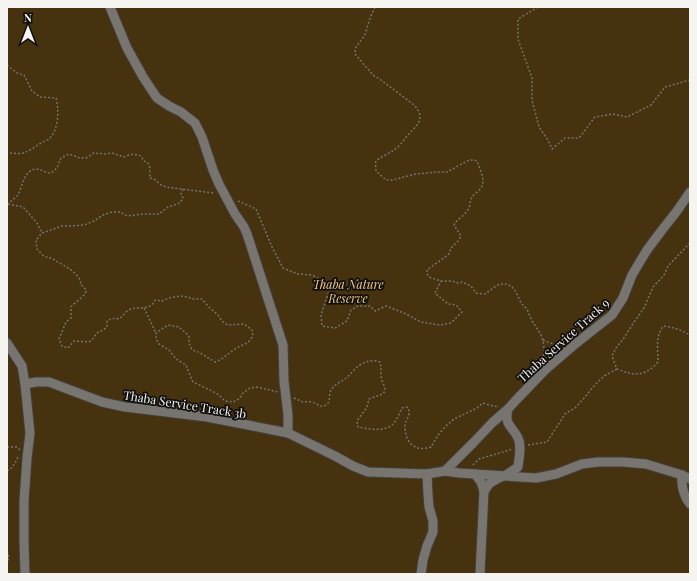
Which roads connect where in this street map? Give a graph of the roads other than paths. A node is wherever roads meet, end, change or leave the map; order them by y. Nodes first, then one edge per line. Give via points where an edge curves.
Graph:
1 (110, 7) edge
2 (690, 192) edge
3 (7, 343) edge
4 (25, 384) junction
5 (508, 409) junction
6 (288, 433) junction
7 (445, 471) junction
8 (427, 474) junction
9 (475, 474) junction
10 (506, 476) junction
11 (686, 477) edge
12 (484, 491) junction
13 (690, 504) edge
14 (25, 574) edge
15 (421, 574) edge
16 (480, 574) edge

1 - 6 street via 142,77 158,98 194,123 202,137 213,170 248,234 281,338
2 - 5 street, Thaba Service Track 9 via 647,250 612,315 574,345
3 - 4 street via 22,366
4 - 6 street, Thaba Service Track 3b via 49,382 118,406 207,417
4 - 14 street via 30,434 24,500
5 - 7 street, Thaba Service Track 9
5 - 10 street via 506,416 518,437 520,454 518,466
6 - 8 street, Thaba Service Track 3b via 368,472
7 - 8 street, Thaba Service Track 3b
7 - 9 street, Thaba Service Track 3b
8 - 15 street via 433,532
9 - 10 street, Thaba Service Track 3b
9 - 12 street
10 - 11 street, Thaba Service Track 3b via 536,478 582,464 623,462 646,464
10 - 12 street via 497,478
11 - 13 street via 682,480 683,487
12 - 16 street

